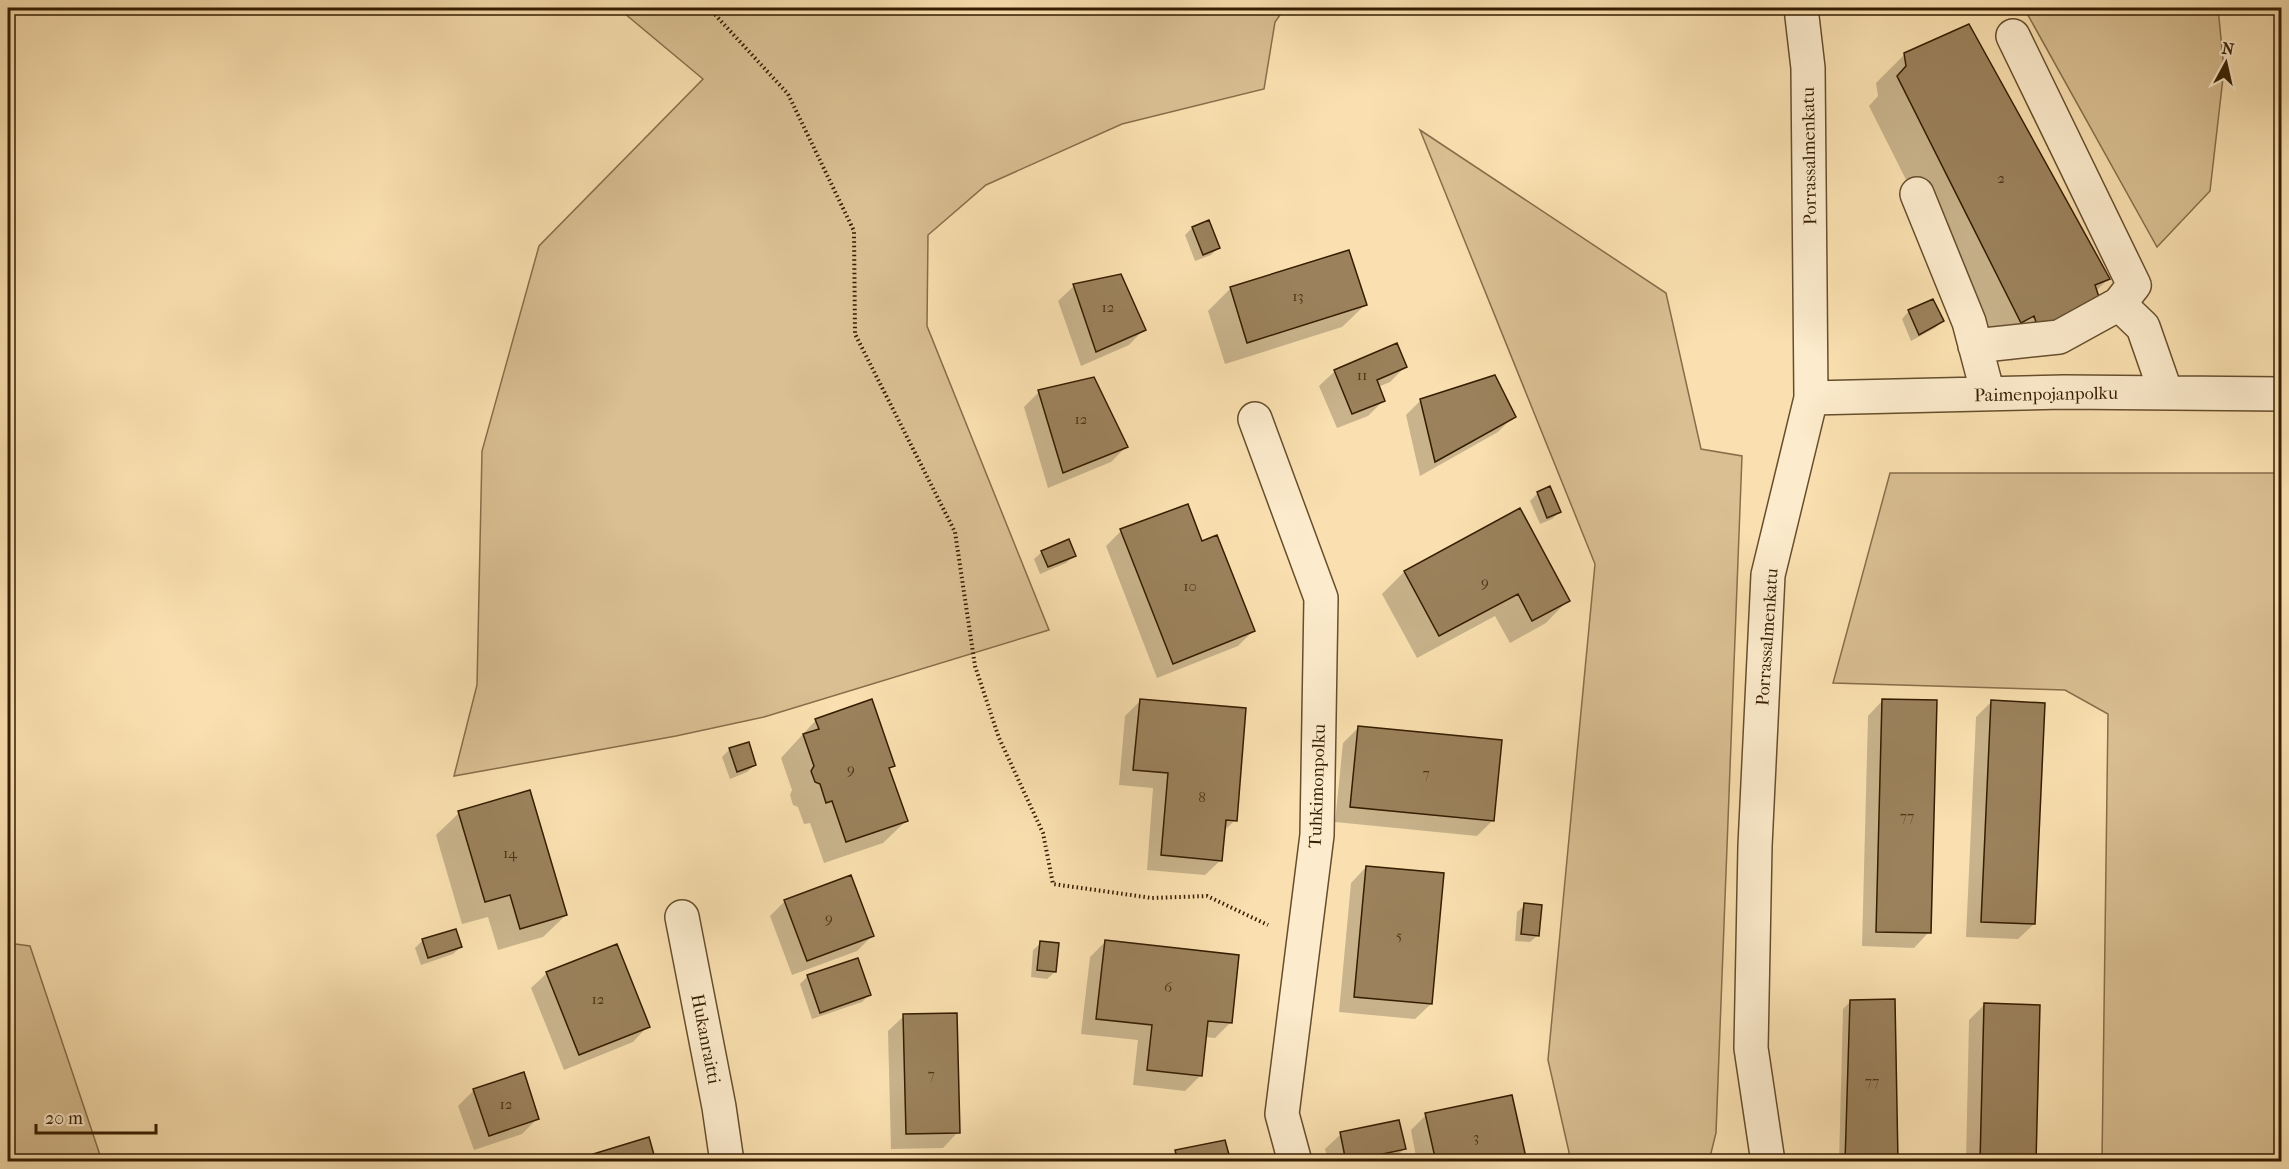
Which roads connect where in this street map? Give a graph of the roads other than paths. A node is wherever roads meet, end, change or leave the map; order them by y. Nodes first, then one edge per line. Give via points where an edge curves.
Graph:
1 (1801, 8) edge
2 (2013, 36) dead end
3 (1917, 194) dead end
4 (2119, 304) junction
5 (1975, 346) junction
6 (2166, 393) junction
7 (1988, 394) junction
8 (2282, 394) edge
9 (1811, 398) junction
10 (1255, 419) dead end
11 (682, 917) dead end
12 (727, 1161) edge
13 (1295, 1161) edge
14 (1768, 1161) edge

1 - 9 street, Porrassalmenkatu via 1808,68
2 - 4 street via 2134,285
3 - 5 street
4 - 5 street via 2059,337
4 - 6 street via 2143,327
5 - 7 street
6 - 7 street, Paimenpojanpolku
6 - 8 street, Paimenpojanpolku
7 - 9 street, Paimenpojanpolku
9 - 14 street, Porrassalmenkatu via 1768,574 1755,846 1751,1048
10 - 13 street, Tuhkimonpolku via 1321,598 1317,835 1282,1114
11 - 12 street, Hukanraitti

